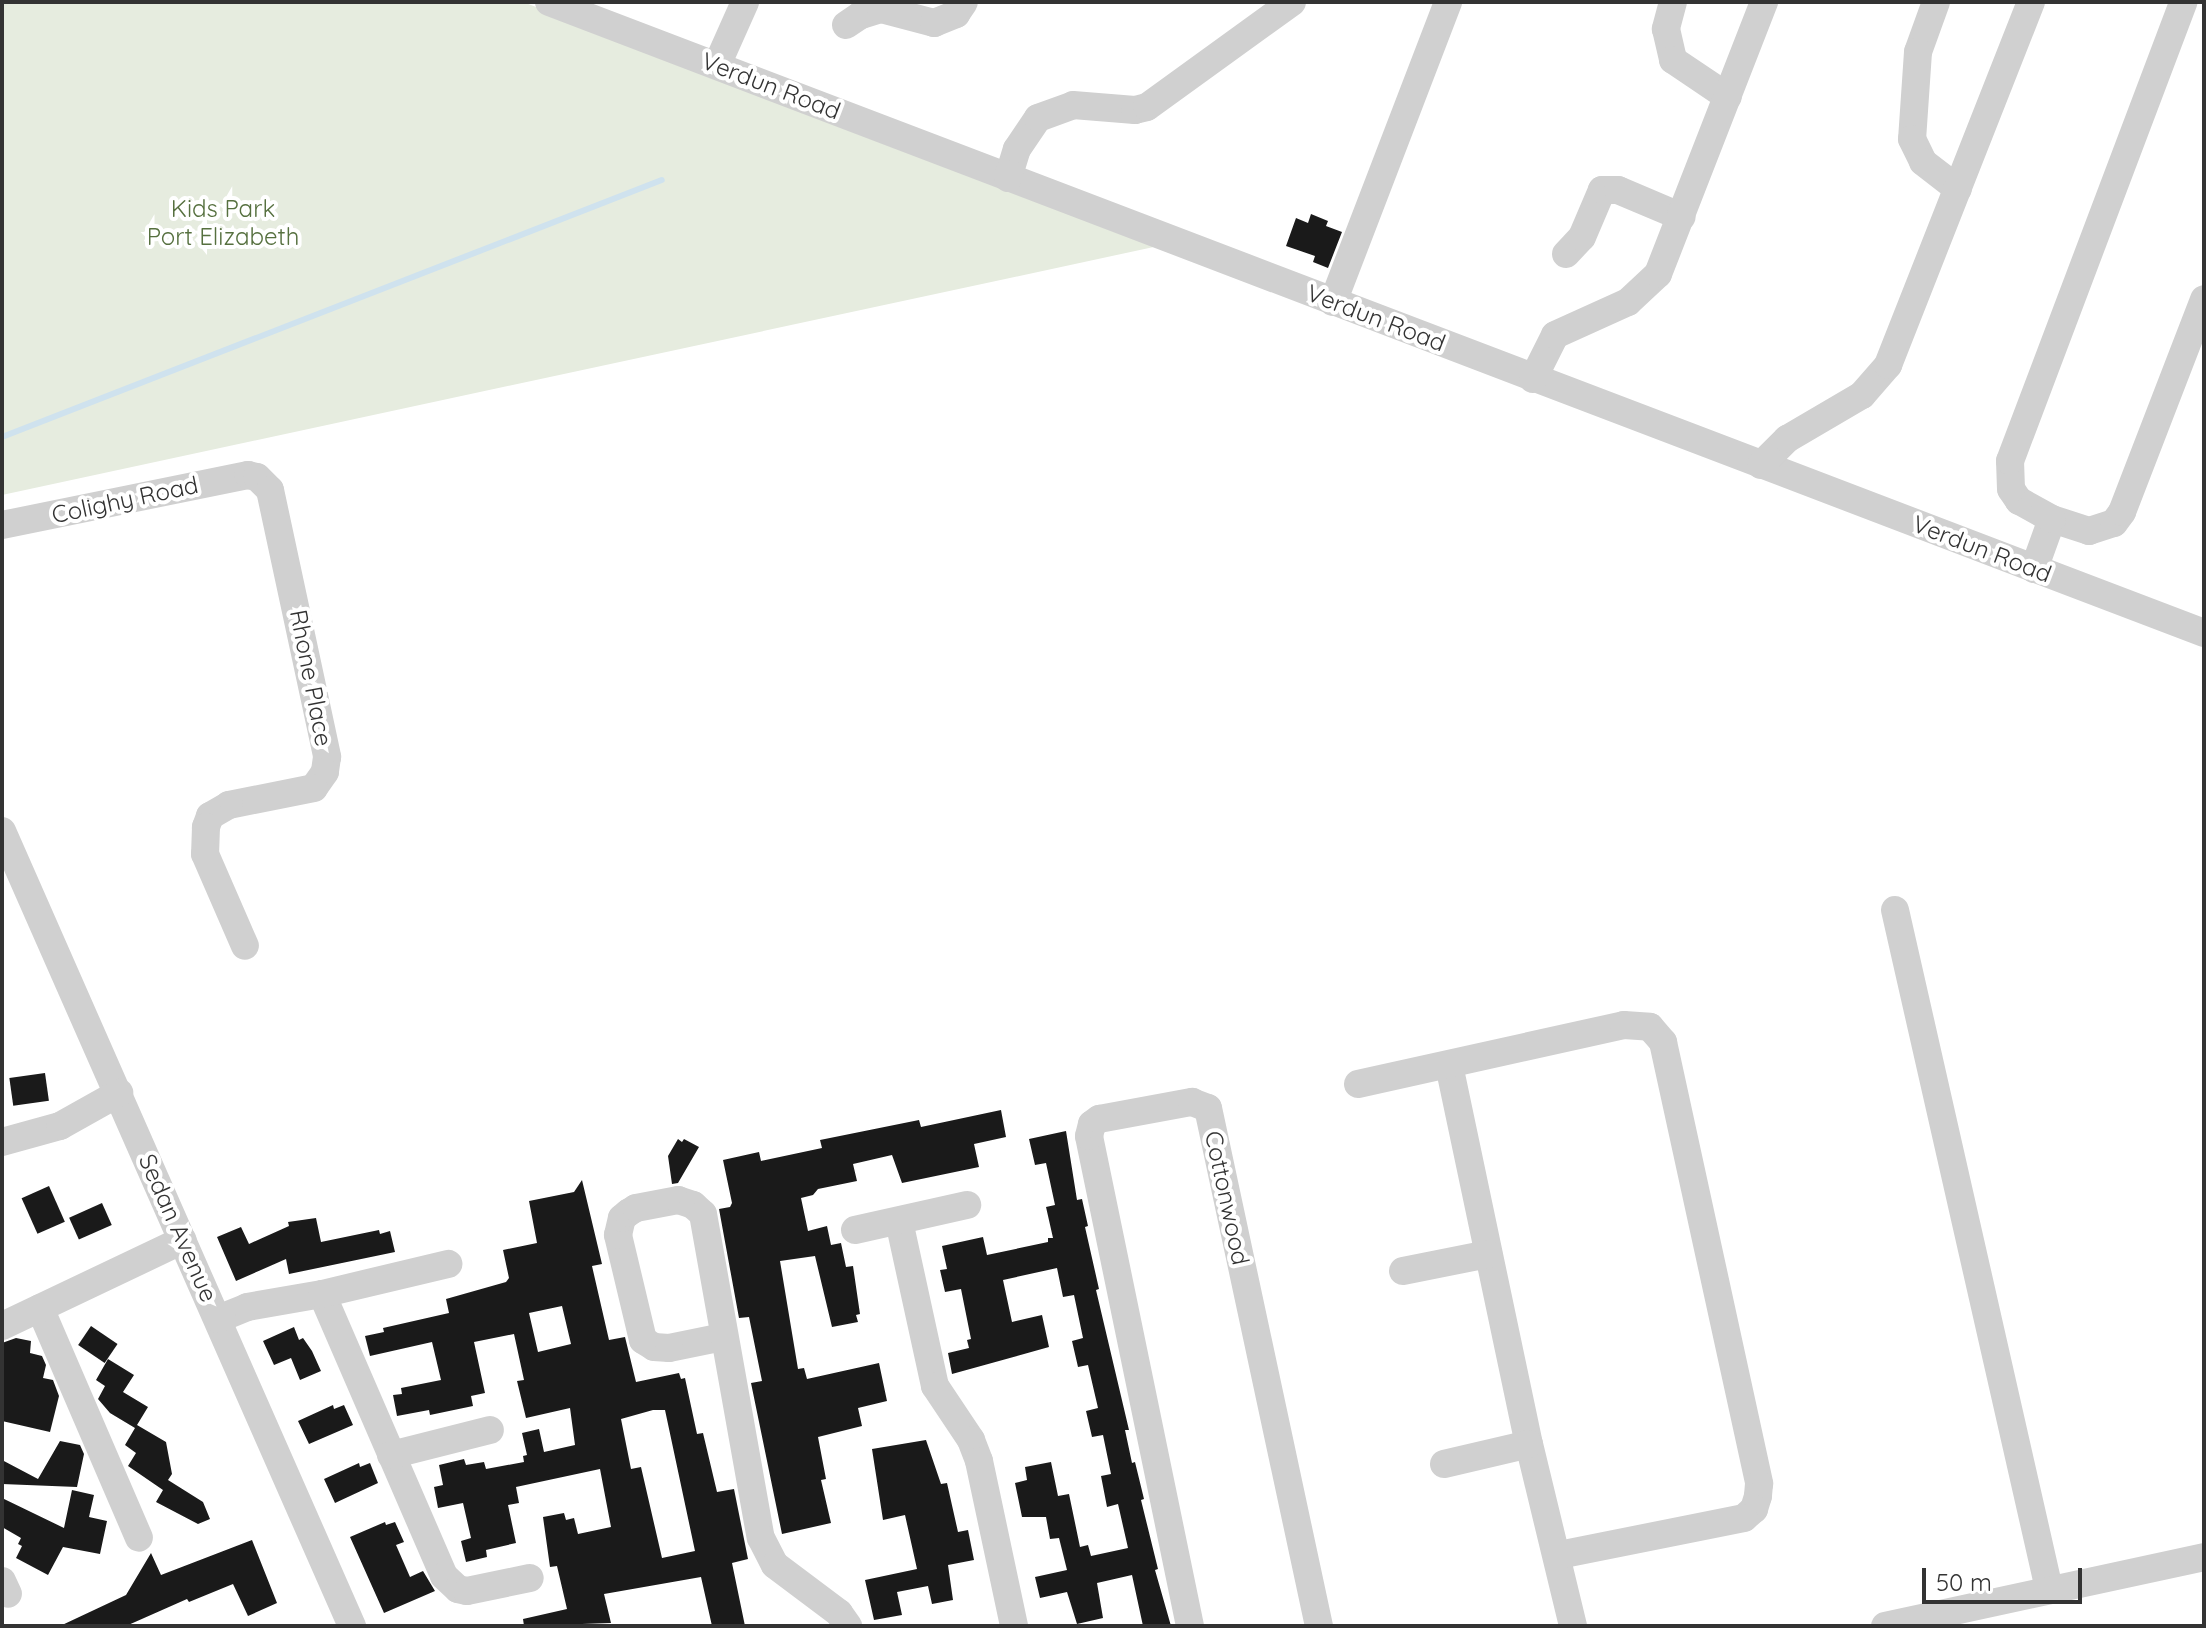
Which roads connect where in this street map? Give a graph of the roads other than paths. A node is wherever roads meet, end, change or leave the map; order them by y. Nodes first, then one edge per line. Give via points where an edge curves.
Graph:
1 (549, 2) edge
2 (745, 2) edge
3 (964, 2) edge
4 (1292, 2) edge
5 (1448, 2) edge
6 (1673, 2) edge
7 (1764, 2) edge
8 (1936, 2) edge
9 (2031, 2) edge
10 (2183, 2) edge
11 (846, 25) dead end
12 (717, 65) junction
13 (1728, 97) junction
14 (1008, 178) junction
15 (1958, 189) junction
16 (1682, 217) junction
17 (1566, 254) dead end
18 (2204, 299) edge
19 (1333, 302) junction
20 (1533, 379) junction
21 (1761, 465) junction
22 (248, 475) joint
23 (2052, 519) junction
24 (2, 525) edge
25 (2034, 569) junction
26 (2204, 633) edge
27 (2, 831) edge
28 (1895, 910) dead end
29 (245, 946) dead end
30 (1449, 1065) junction
31 (1358, 1084) dead end
32 (119, 1093) junction
33 (2, 1142) edge
34 (967, 1205) dead end
35 (899, 1221) junction
36 (855, 1230) dead end
37 (183, 1240) junction
38 (1488, 1254) junction
39 (448, 1264) dead end
40 (1403, 1271) dead end
41 (322, 1294) junction
42 (40, 1308) junction
43 (218, 1319) junction
44 (2, 1326) edge
45 (723, 1337) junction
46 (490, 1430) dead end
47 (1529, 1444) junction
48 (391, 1455) junction
49 (1444, 1464) dead end
50 (139, 1538) dead end
51 (1558, 1555) junction
52 (2204, 1557) edge
53 (530, 1578) dead end
54 (2049, 1589) junction
55 (1890, 1625) edge
56 (352, 1626) edge
57 (848, 1626) edge
58 (1014, 1626) edge
59 (1190, 1626) edge
60 (1319, 1626) edge
61 (1573, 1626) edge

1 - 12 street, Verdun Road
2 - 12 street
3 - 11 street via 948,21 919,22 881,9
4 - 14 street via 1147,107 1073,105 1038,118 1017,149
5 - 19 street
6 - 13 street via 1666,29 1673,60
7 - 13 street
8 - 15 street via 1918,52 1912,139 1923,162
9 - 15 street
10 - 23 street via 2010,461 2011,489 2019,501
12 - 14 street, Verdun Road
13 - 16 street
14 - 19 street, Verdun Road
15 - 21 street via 1895,350 1875,383 1787,439
16 - 17 street via 1618,190 1602,190 1582,237
16 - 20 street via 1658,274 1628,302 1555,335
18 - 23 street via 2122,512 2114,523 2089,531
19 - 20 street, Verdun Road
20 - 21 street, Verdun Road
21 - 25 street, Verdun Road
22 - 24 street, Colighy Road
22 - 29 street, Rhone Place via 264,482 275,502 327,757 314,788 229,805 210,816 205,854
23 - 25 street
25 - 26 street, Verdun Road
27 - 32 street, Sedan Avenue
28 - 54 street
30 - 31 street
30 - 38 street
30 - 51 street via 1624,1025 1650,1027 1663,1042 1758,1496 1744,1518
32 - 33 street via 60,1126
32 - 37 street, Sedan Avenue
34 - 35 street
35 - 36 street
35 - 58 street via 935,1386 979,1461
37 - 42 street
37 - 43 street, Sedan Avenue
38 - 40 street
38 - 47 street
39 - 41 street
41 - 43 street via 247,1307
41 - 48 street
42 - 44 street
42 - 50 street
43 - 56 street, Sedan Avenue
45 - 45 street via 703,1214 678,1200 628,1213 618,1235 643,1340 669,1348
45 - 57 street via 767,1553 784,1574 839,1613
46 - 48 street
47 - 49 street
47 - 51 street
48 - 53 street via 451,1584 478,1591
51 - 61 street
52 - 54 street
54 - 55 street
59 - 60 street, Cottonwood via 1089,1136 1099,1119 1183,1102 1208,1108

